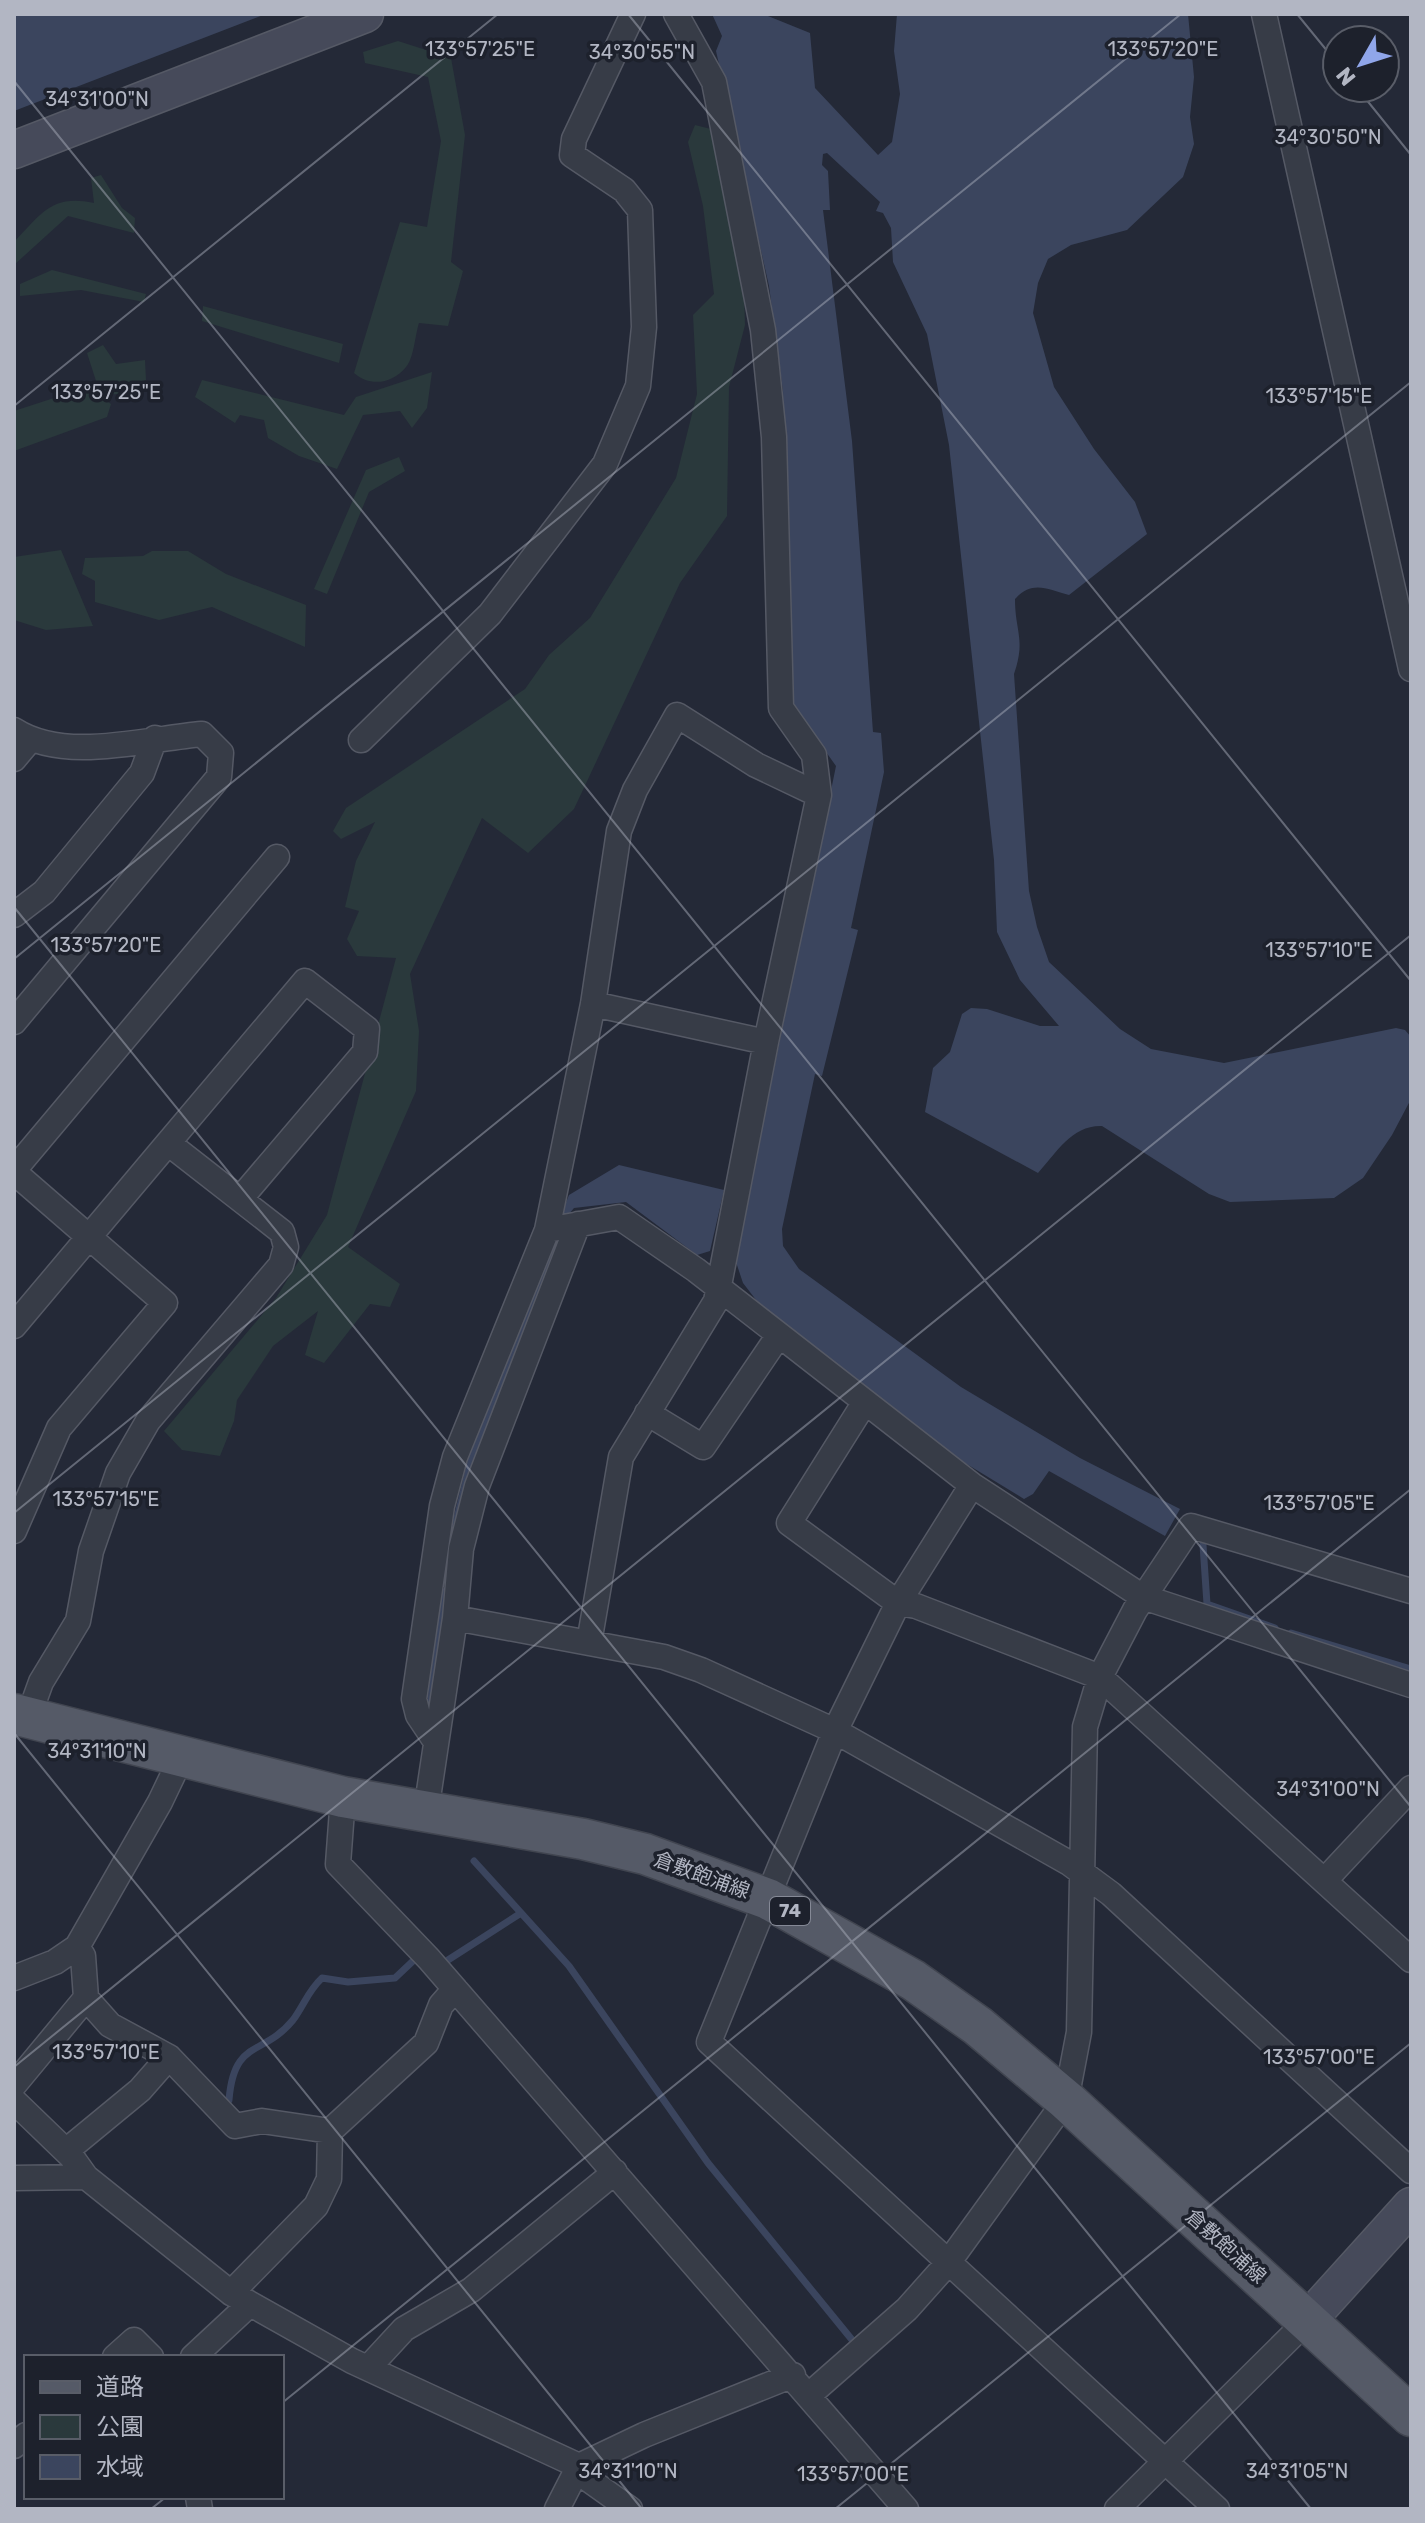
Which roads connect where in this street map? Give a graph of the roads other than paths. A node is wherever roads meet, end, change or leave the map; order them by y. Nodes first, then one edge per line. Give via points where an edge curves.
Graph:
1 (365, 14) edge
2 (633, 14) edge
3 (676, 14) edge
4 (1264, 14) edge
5 (14, 150) edge
6 (1411, 669) edge
7 (22, 735) edge
8 (155, 738) junction
9 (361, 740) dead end
10 (14, 759) edge
11 (819, 795) junction
12 (277, 857) dead end
13 (14, 915) edge
14 (593, 1004) junction
15 (14, 1022) edge
16 (766, 1042) junction
17 (168, 1143) junction
18 (14, 1171) edge
19 (240, 1199) junction
20 (563, 1227) junction
21 (89, 1234) junction
22 (719, 1288) junction
23 (14, 1326) edge
24 (779, 1335) junction
25 (865, 1402) junction
26 (647, 1413) junction
27 (972, 1485) junction
28 (14, 1531) edge
29 (1411, 1591) edge
30 (1143, 1597) junction
31 (898, 1603) junction
32 (455, 1618) junction
33 (589, 1643) junction
34 (1100, 1677) junction
35 (1411, 1685) edge
36 (21, 1716) edge
37 (835, 1731) junction
38 (436, 1742) junction
39 (182, 1756) junction
40 (1411, 1788) edge
41 (343, 1797) junction
42 (426, 1811) junction
43 (1084, 1874) junction
44 (1325, 1880) junction
45 (768, 1899) junction
46 (77, 1947) junction
47 (1411, 1960) edge
48 (14, 1978) edge
49 (455, 1989) junction
50 (86, 1998) junction
51 (169, 2057) junction
52 (14, 2085) edge
53 (1066, 2100) junction
54 (14, 2101) edge
55 (330, 2131) junction
56 (66, 2151) junction
57 (1411, 2171) edge
58 (615, 2172) junction
59 (86, 2177) junction
60 (14, 2178) edge
61 (1411, 2206) edge
62 (948, 2263) junction
63 (240, 2298) junction
64 (1308, 2320) junction
65 (117, 2355) edge
66 (149, 2355) edge
67 (195, 2355) edge
68 (368, 2368) junction
69 (793, 2375) junction
70 (809, 2395) junction
71 (1411, 2416) edge
72 (1166, 2462) junction
73 (579, 2466) junction
74 (557, 2509) edge
75 (630, 2509) edge
76 (906, 2509) edge
77 (1117, 2509) edge
78 (1217, 2509) edge

1 - 5 street
2 - 9 street via 574,139 572,155 624,190 640,210 644,327 638,386 605,464 490,614
3 - 11 street via 714,82 763,330 774,437 781,708 814,755
4 - 6 street
7 - 8 street via 81,747
7 - 10 street
8 - 13 street via 142,773 44,892
8 - 15 street via 202,734 221,753 219,777
11 - 14 street via 756,765 677,715 635,790 619,831
11 - 16 street
12 - 18 street
14 - 16 street
14 - 20 street
16 - 22 street
17 - 19 street
17 - 19 street via 305,981 367,1029 365,1052
17 - 21 street
18 - 21 street
19 - 36 street via 282,1232 285,1256 148,1421 118,1473 91,1551 78,1621
20 - 22 street via 619,1217
20 - 32 street via 477,1486 461,1549
20 - 38 street via 455,1457 442,1506 414,1699
21 - 23 street
21 - 28 street via 165,1303 59,1428
22 - 24 street
22 - 26 street
24 - 25 street
24 - 26 street via 703,1447
25 - 27 street
25 - 31 street via 789,1523
26 - 33 street via 621,1457
27 - 30 street
27 - 31 street
29 - 30 street via 1184,1534
30 - 34 street
30 - 35 street
31 - 34 street
31 - 37 street
32 - 33 street
32 - 38 street
33 - 37 street via 681,1661
34 - 43 street via 1085,1727
34 - 44 street
36 - 39 main road, 倉敷飽浦線 / 74
37 - 43 street
37 - 45 street
38 - 42 street
39 - 41 main road, 倉敷飽浦線 / 74
39 - 46 street
40 - 44 street
41 - 42 main road, 倉敷飽浦線 / 74
41 - 49 street via 338,1864
42 - 45 main road, 倉敷飽浦線 / 74 via 645,1854
43 - 53 street via 1079,2032
43 - 57 street
44 - 47 street
45 - 53 main road, 倉敷飽浦線 / 74 via 913,1980
45 - 62 street via 709,2042
46 - 48 street
46 - 50 street via 83,1956
49 - 55 street via 441,2005 426,2043
49 - 58 street
50 - 51 street via 110,2025
50 - 52 street
51 - 55 street via 235,2126 262,2121
51 - 56 street via 140,2090
53 - 62 street
53 - 64 main road, 倉敷飽浦線 / 74
54 - 56 street
55 - 63 street via 329,2179 316,2206
56 - 59 street
58 - 68 street via 471,2290 404,2329
58 - 69 street
59 - 60 street
59 - 63 street
61 - 64 street
62 - 70 street via 907,2309
62 - 72 street
63 - 67 street
63 - 68 street
64 - 71 main road, 倉敷飽浦線 / 74
64 - 72 street
65 - 66 street via 134,2340
68 - 73 street
69 - 70 street
69 - 73 street
70 - 76 street
72 - 77 street
72 - 78 street
73 - 74 street
73 - 75 street via 585,2477

